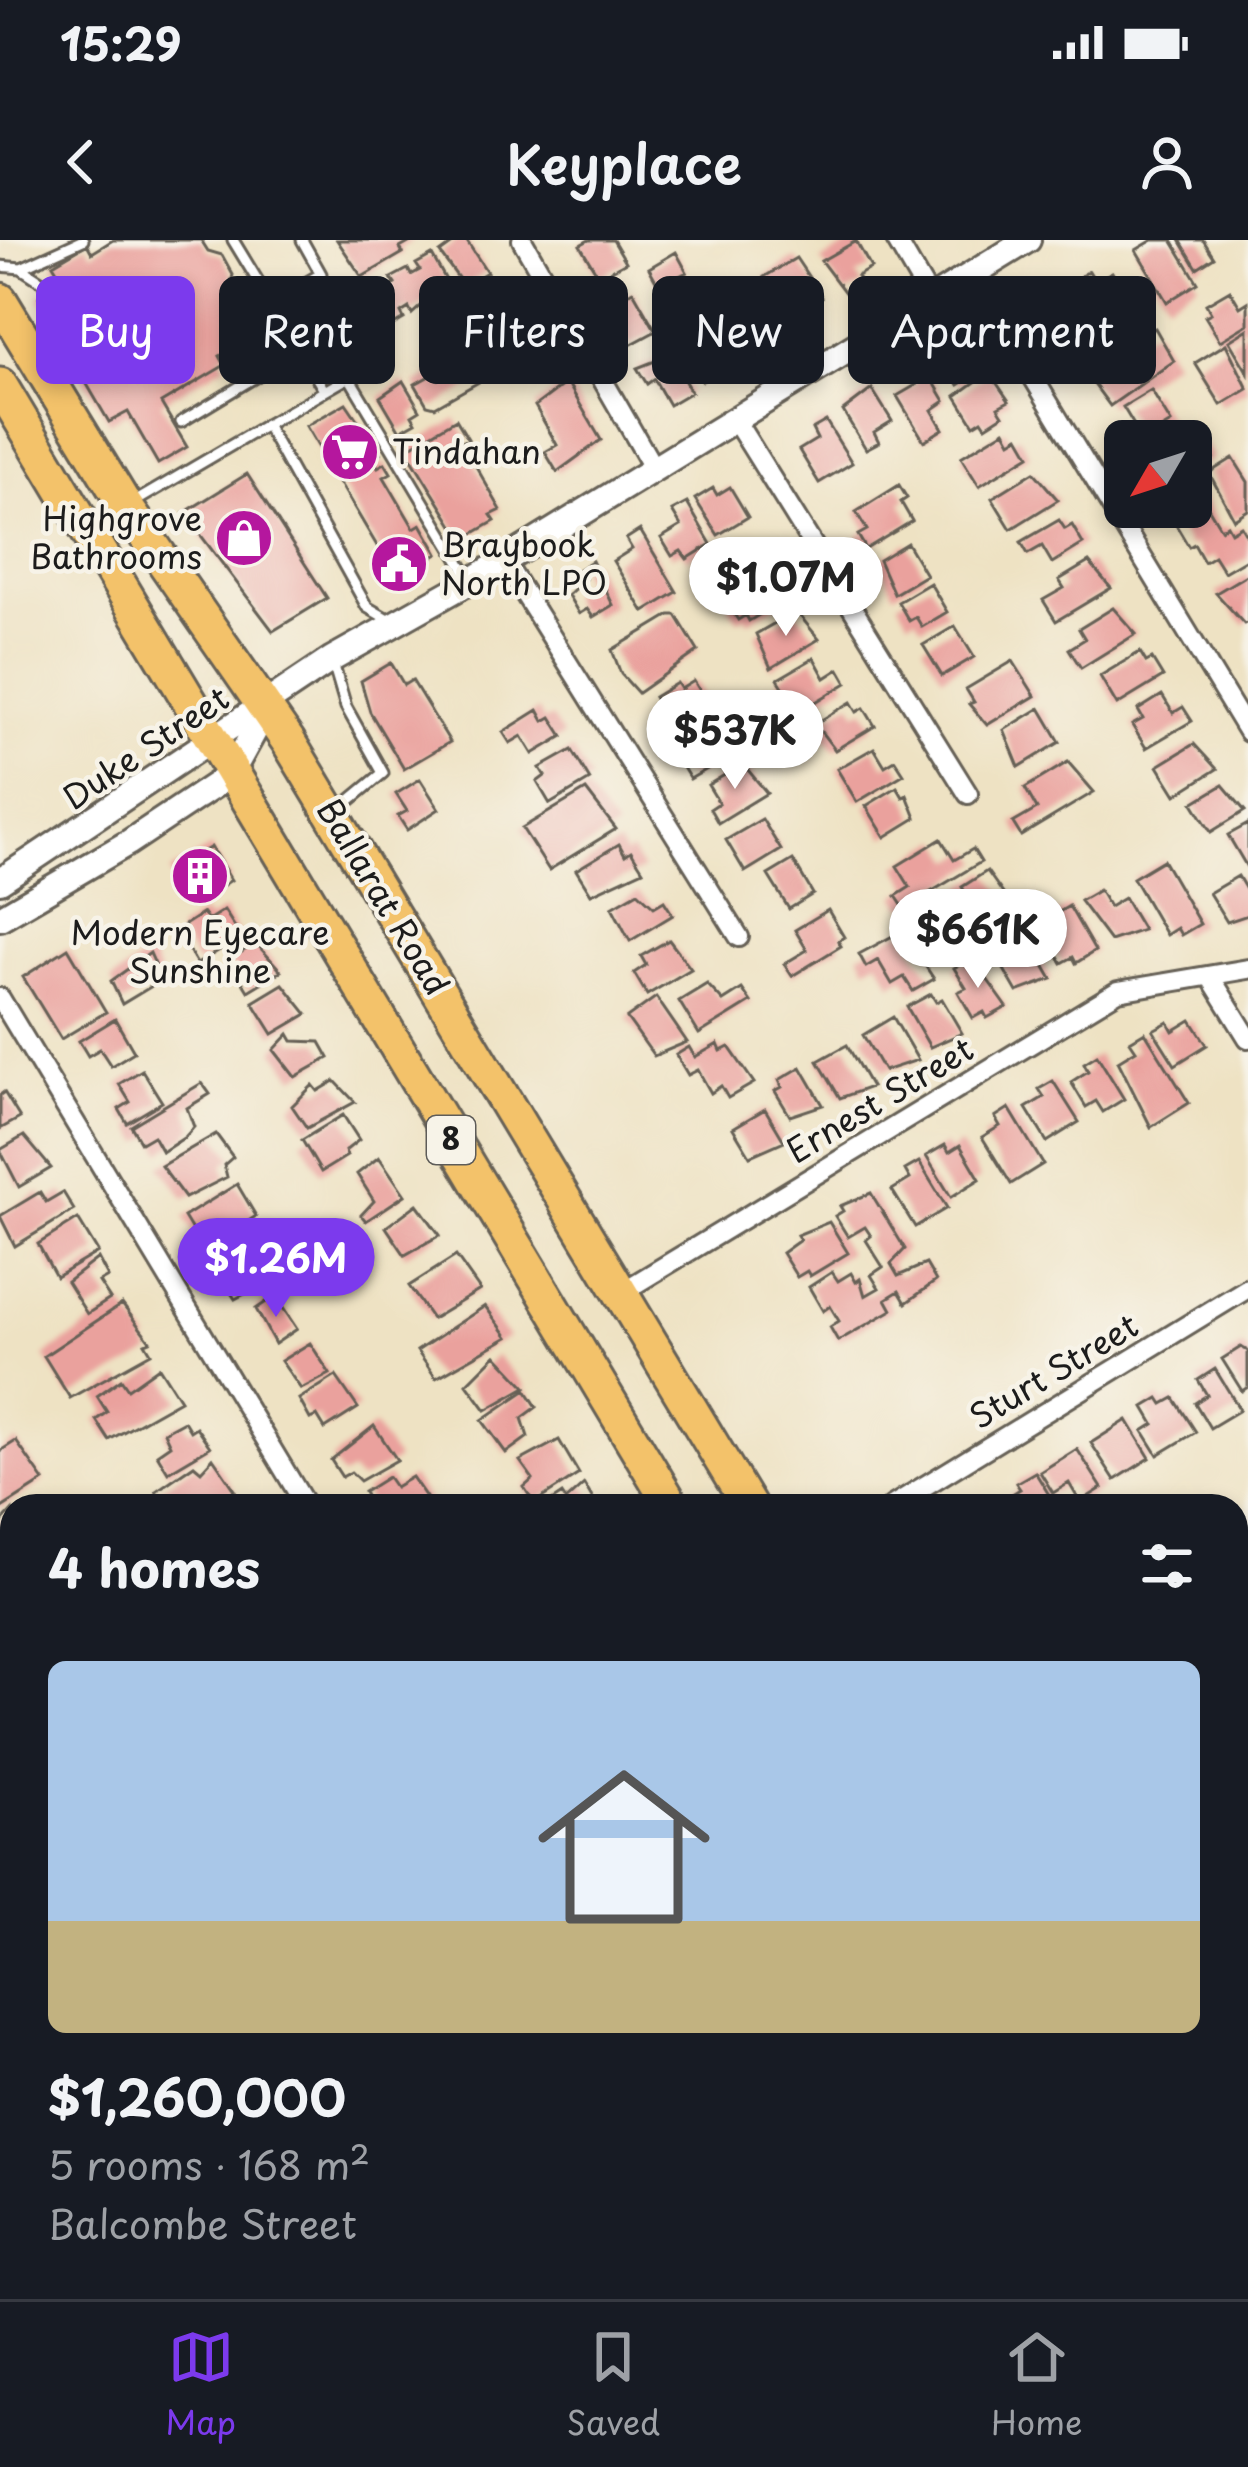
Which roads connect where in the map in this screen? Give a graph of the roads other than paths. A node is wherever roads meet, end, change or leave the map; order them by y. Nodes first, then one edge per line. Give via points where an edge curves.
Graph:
1 (83, 240) edge
2 (233, 240) edge
3 (302, 240) edge
4 (522, 240) edge
5 (896, 240) edge
6 (1028, 240) edge
7 (0, 266) edge
8 (21, 268) junction
9 (971, 275) joint
10 (256, 276) edge
11 (318, 276) edge
12 (917, 276) edge
13 (36, 278) edge
14 (0, 300) edge
15 (848, 350) edge
16 (36, 360) edge
17 (51, 384) edge
18 (244, 384) edge
19 (320, 384) edge
20 (0, 385) edge
21 (324, 390) junction
22 (735, 420) junction
23 (181, 422) dead end
24 (266, 425) junction
25 (654, 469) junction
26 (127, 507) junction
27 (504, 561) junction
28 (471, 580) junction
29 (396, 623) junction
30 (332, 659) junction
31 (267, 707) junction
32 (1248, 732) edge
33 (209, 738) junction
34 (230, 775) junction
35 (968, 794) dead end
36 (333, 814) junction
37 (0, 881) edge
38 (0, 918) edge
39 (739, 937) dead end
40 (1248, 969) edge
41 (1211, 978) junction
42 (0, 998) edge
43 (1248, 1038) edge
44 (1248, 1288) edge
45 (622, 1292) junction
46 (299, 1494) edge
47 (665, 1494) edge
48 (742, 1494) edge
49 (912, 1494) edge

1 - 8 lane
2 - 10 lane
3 - 11 lane
4 - 25 street
5 - 12 street
6 - 9 street, Duke Street
7 - 8 lane
8 - 13 lane
9 - 32 street
14 - 16 highway, Ballarat Road / 8
15 - 22 street, Duke Street
17 - 26 highway, Ballarat Road / 8
18 - 23 lane
19 - 21 lane
20 - 33 highway, Ballarat Road / 8
21 - 24 lane
21 - 28 lane via 349,377
22 - 25 street, Duke Street
22 - 35 street
24 - 26 lane
24 - 29 lane via 367,607
25 - 27 street, Duke Street
26 - 31 highway, Ballarat Road / 8
27 - 28 street, Duke Street
27 - 39 street
28 - 29 street, Duke Street
29 - 30 street, Duke Street
30 - 31 street, Duke Street
30 - 36 lane via 346,707 383,773
31 - 33 street, Duke Street
31 - 34 street, Duke Street
31 - 36 highway, Ballarat Road / 8
33 - 34 highway, Ballarat Road / 8
33 - 37 street, Duke Street
34 - 38 street, Duke Street
34 - 47 highway, Ballarat Road / 8
36 - 45 highway, Ballarat Road / 8
40 - 41 street, Ernest Street
41 - 43 street
41 - 45 street, Ernest Street via 1118,991
42 - 46 street
44 - 49 street, Sturt Street
45 - 48 highway, Ballarat Road / 8

